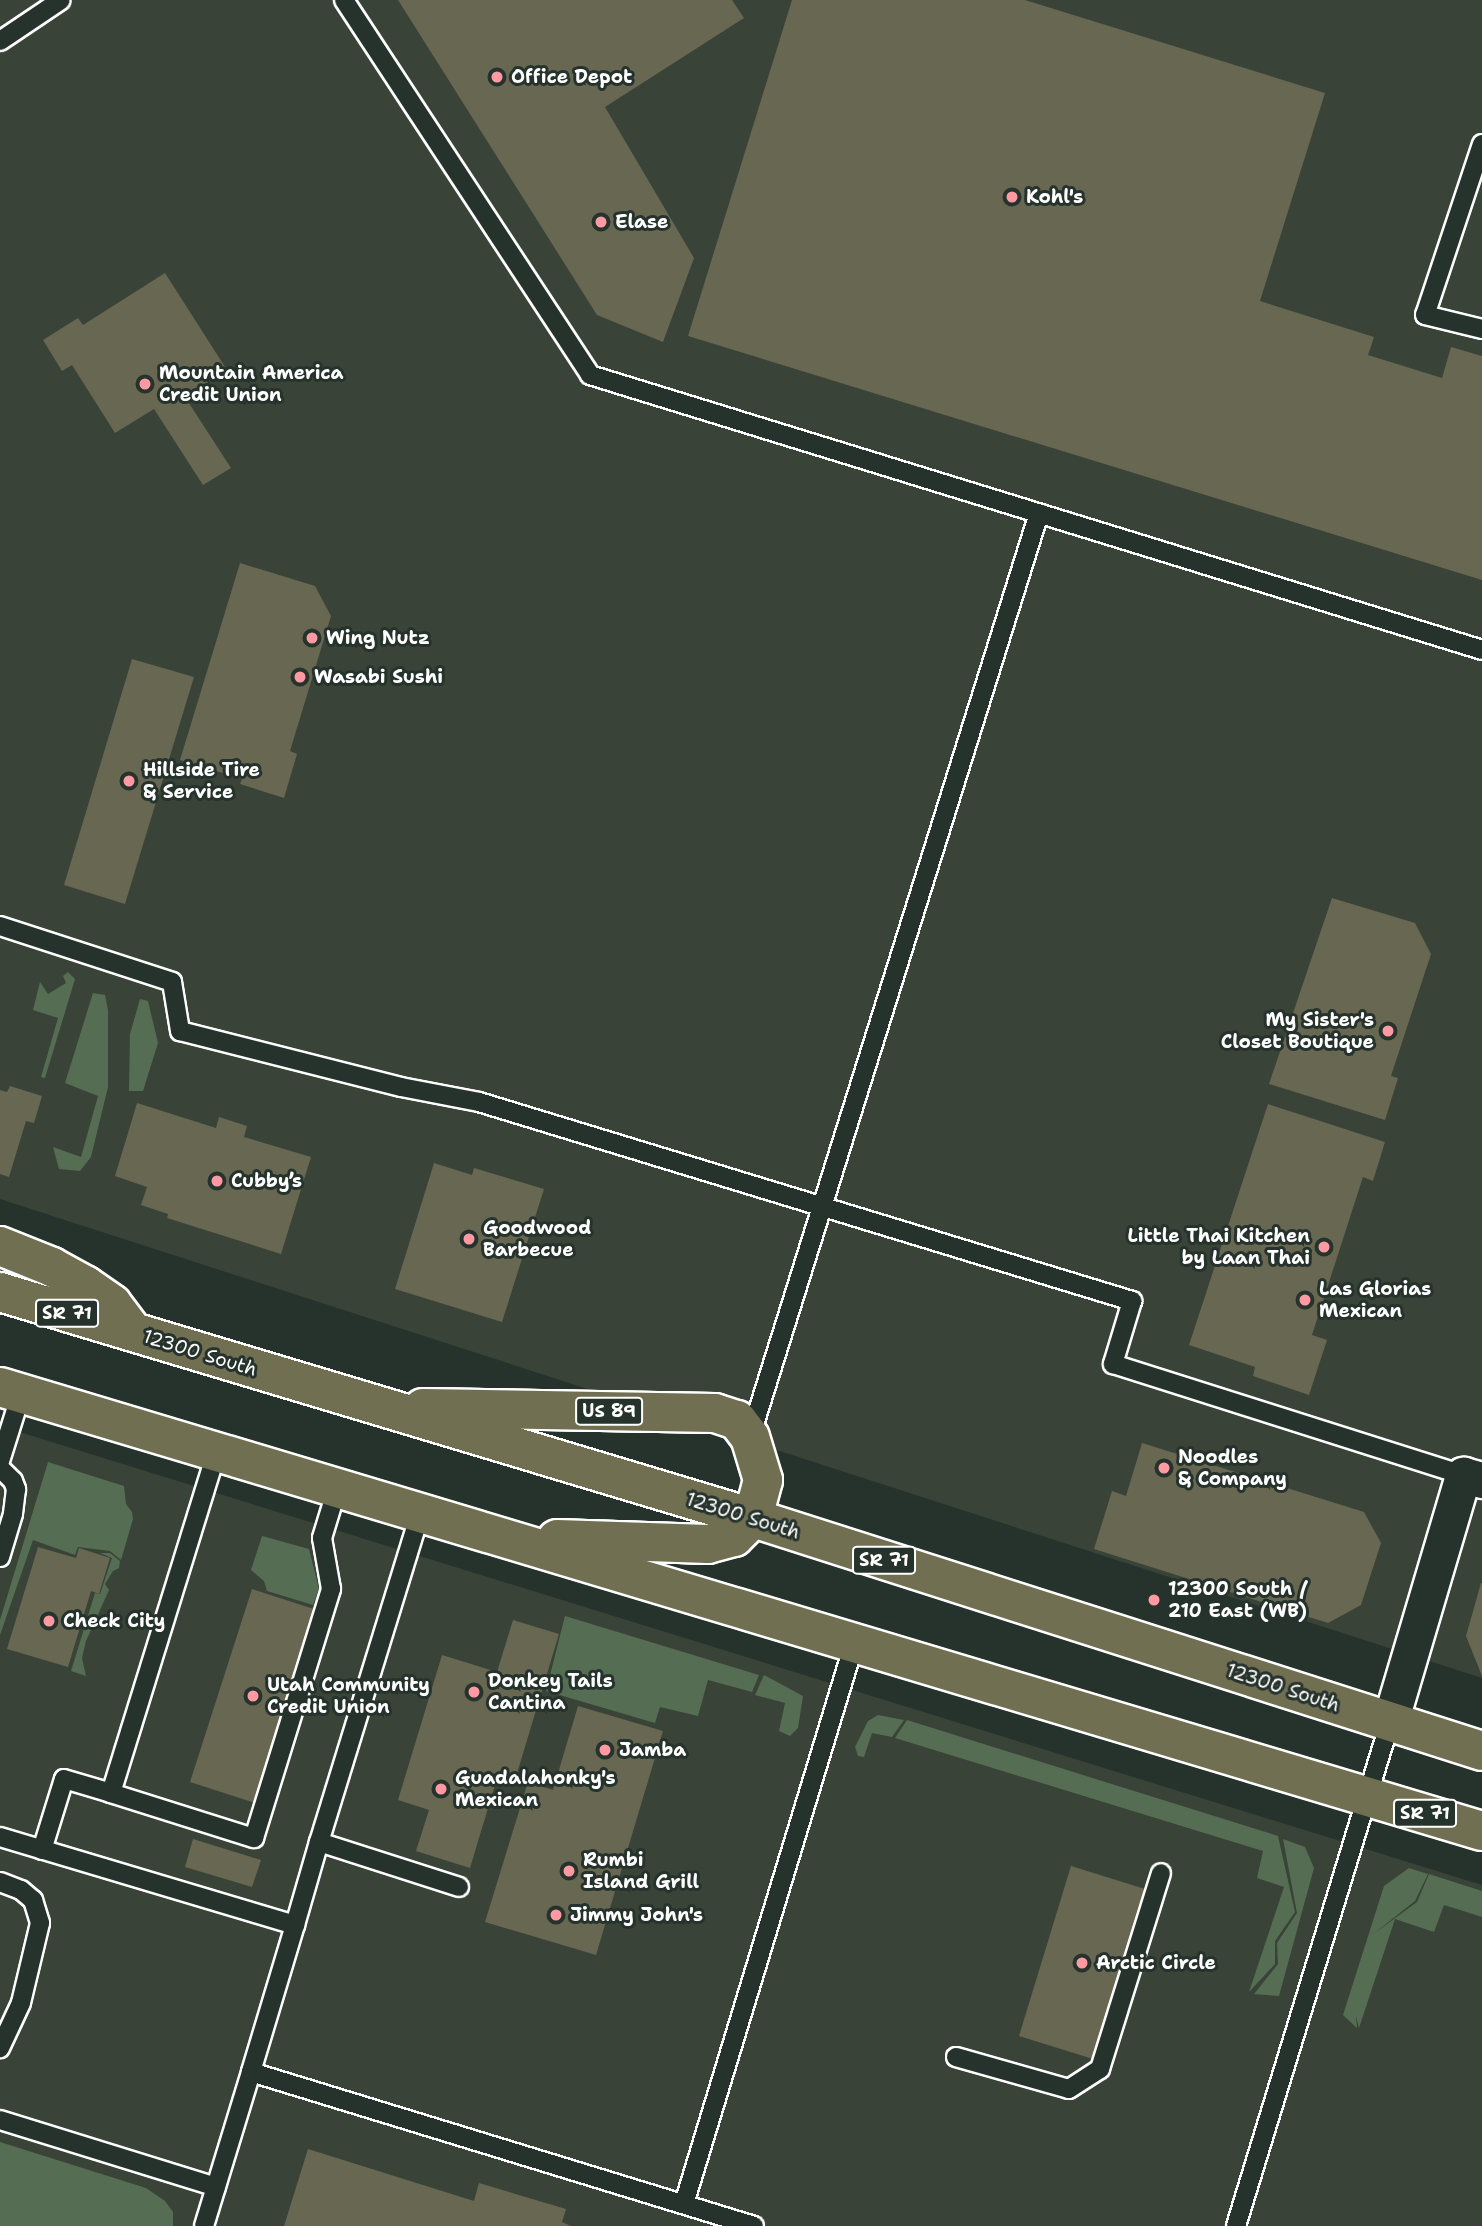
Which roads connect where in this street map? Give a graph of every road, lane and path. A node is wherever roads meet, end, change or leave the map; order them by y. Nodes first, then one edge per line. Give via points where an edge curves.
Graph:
1 (61, 0) edge
2 (344, 0) edge
3 (0, 41) edge
4 (1482, 144) edge
5 (1482, 329) edge
6 (1039, 513) junction
7 (1482, 650) edge
8 (0, 926) edge
9 (822, 1207) junction
10 (0, 1246) edge
11 (0, 1292) edge
12 (135, 1333) junction
13 (11, 1391) edge
14 (376, 1407) junction
15 (750, 1437) junction
16 (216, 1453) junction
17 (0, 1461) edge
18 (0, 1468) edge
19 (1472, 1477) edge
20 (337, 1489) junction
21 (420, 1514) junction
22 (753, 1518) junction
23 (505, 1537) junction
24 (0, 1557) edge
25 (854, 1644) junction
26 (1390, 1722) junction
27 (1482, 1751) edge
28 (111, 1793) junction
29 (1368, 1795) junction
30 (1482, 1831) edge
31 (0, 1837) edge
32 (319, 1842) junction
33 (42, 1850) junction
34 (1161, 1872) dead end
35 (0, 1882) edge
36 (459, 1887) dead end
37 (295, 1925) junction
38 (2, 2042) edge
39 (956, 2057) dead end
40 (251, 2072) junction
41 (0, 2120) edge
42 (216, 2187) junction
43 (684, 2204) junction
44 (204, 2226) edge
45 (754, 2226) edge
46 (1236, 2226) edge

1 - 3 lane
2 - 6 lane via 590,374
4 - 5 lane via 1425,315
6 - 7 lane
6 - 9 lane
8 - 9 lane via 173,982 180,1031 479,1102
9 - 15 lane
9 - 19 lane via 1132,1301 1113,1364
10 - 12 main road via 85,1285 112,1304
11 - 12 main road, 12300 South / SR 71
12 - 14 main road, 12300 South / US 89
13 - 16 main road
13 - 17 lane
14 - 15 main road, US 89 via 715,1413 737,1420
14 - 22 main road, 12300 South / SR 71
15 - 22 main road via 763,1480
16 - 20 main road
16 - 28 lane
18 - 24 lane via 16,1489
19 - 26 street
20 - 21 main road
20 - 28 lane via 322,1538 331,1589 254,1839
21 - 23 main road
21 - 32 lane
22 - 23 main road via 734,1537 708,1544
22 - 26 main road, 12300 South / SR 71
23 - 25 main road, SR 71
25 - 29 main road, SR 71
25 - 43 lane
26 - 27 main road, 12300 South / SR 71
26 - 29 lane
28 - 33 lane via 64,1779
29 - 30 main road, SR 71
29 - 46 lane
31 - 33 lane
32 - 36 lane
32 - 37 lane
33 - 37 lane
34 - 39 lane via 1100,2069 1069,2089
35 - 38 lane via 33,1900 40,1923 21,2003
37 - 40 lane
40 - 42 lane
40 - 43 lane
41 - 42 lane
42 - 44 lane
43 - 45 lane

